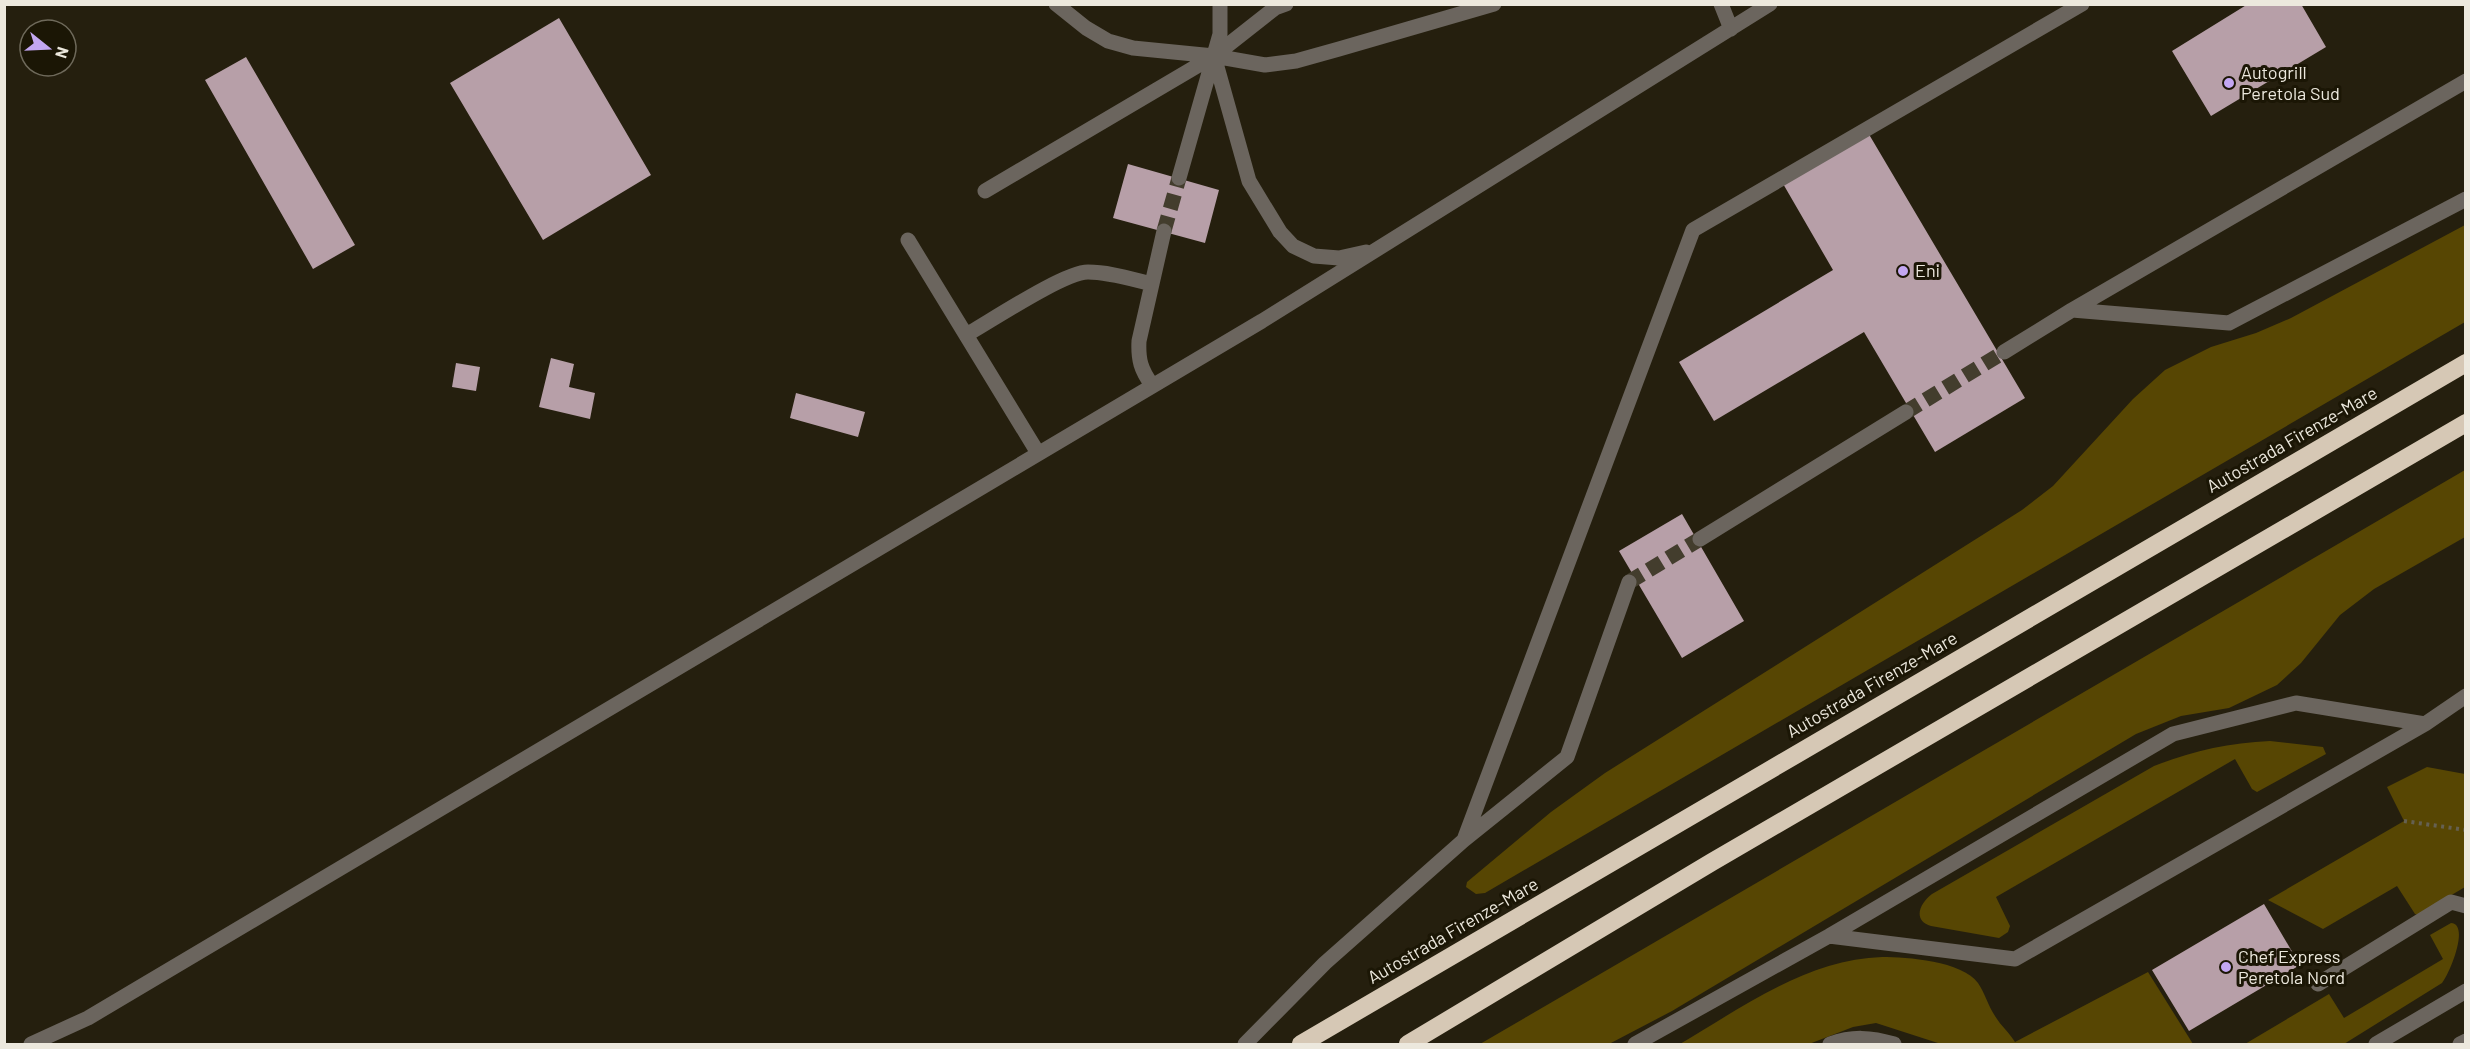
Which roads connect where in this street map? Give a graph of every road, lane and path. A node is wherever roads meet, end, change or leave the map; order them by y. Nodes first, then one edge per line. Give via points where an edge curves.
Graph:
1 (1056, 4) edge
2 (1220, 4) edge
3 (1286, 4) edge
4 (1494, 4) edge
5 (1721, 4) edge
6 (1770, 4) edge
7 (2082, 4) edge
8 (1731, 29) junction
9 (1214, 56) junction
10 (2466, 81) edge
11 (1179, 178) tunnel mouth
12 (985, 191) dead end
13 (2466, 199) edge
14 (1164, 231) tunnel mouth
15 (908, 240) dead end
16 (1389, 242) junction
17 (1152, 284) junction
18 (2072, 310) junction
19 (966, 335) junction
20 (2004, 352) tunnel mouth
21 (2466, 363) edge
22 (1152, 385) junction
23 (1906, 412) tunnel mouth
24 (2466, 423) edge
25 (1038, 453) junction
26 (1700, 539) tunnel mouth
27 (1629, 582) tunnel mouth
28 (2466, 696) edge
29 (2425, 724) junction
30 (2404, 820) dead end
31 (2466, 830) edge
32 (1464, 840) junction
33 (2466, 906) edge
34 (1829, 936) junction
35 (2318, 984) dead end
36 (2466, 991) edge
37 (2466, 1041) edge
38 (32, 1044) edge
39 (1245, 1044) edge
40 (1301, 1044) edge
41 (1408, 1044) edge
42 (1635, 1044) edge
43 (1830, 1044) edge
44 (1894, 1044) edge
45 (2376, 1044) edge
46 (2460, 1044) edge

1 - 9 lane via 1108,41 1133,48
2 - 9 lane via 1220,34
3 - 9 lane via 1275,8
4 - 9 lane via 1296,61 1265,65
5 - 8 lane
6 - 8 lane
7 - 32 lane via 1693,230
8 - 16 lane
9 - 11 lane
9 - 12 lane
9 - 16 lane via 1248,181 1293,246 1314,256 1339,258
10 - 18 lane
13 - 18 lane via 2229,323
14 - 17 lane
15 - 19 lane
16 - 22 lane
17 - 19 lane via 1086,272 1048,287
17 - 22 lane via 1138,358
18 - 20 lane
19 - 25 lane
21 - 40 highway, Autostrada Firenze-Mare
22 - 25 lane
23 - 26 lane
24 - 41 highway via 1712,862
25 - 38 lane via 88,1018
27 - 32 lane via 1567,757
28 - 29 lane
29 - 34 lane via 2296,703 2173,734
29 - 34 lane via 2015,959
30 - 31 path
32 - 39 lane via 1324,963
33 - 35 lane via 2451,902
34 - 42 lane
36 - 45 lane
37 - 46 lane
43 - 44 lane via 1872,1037

